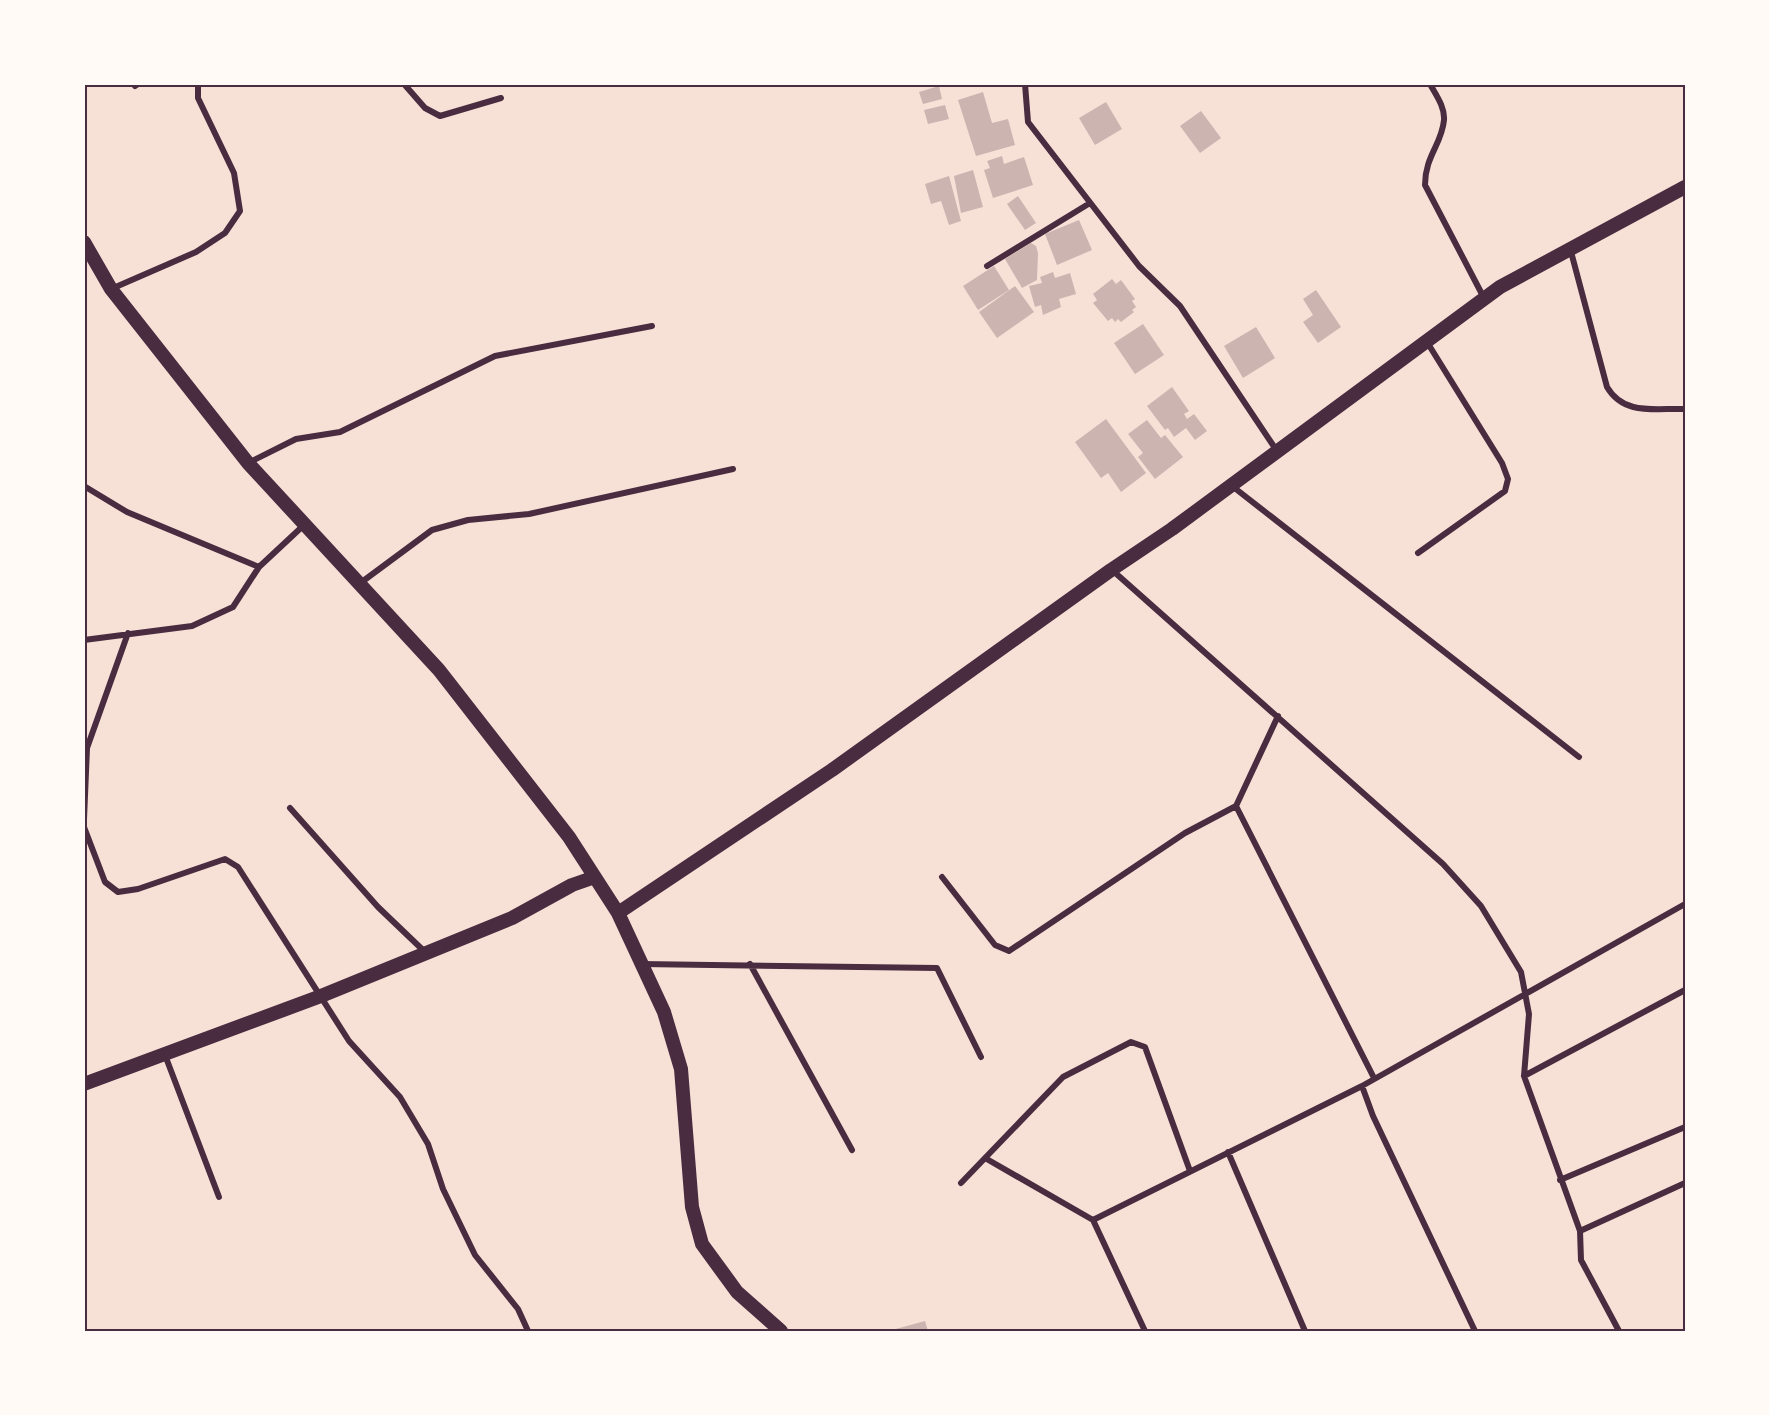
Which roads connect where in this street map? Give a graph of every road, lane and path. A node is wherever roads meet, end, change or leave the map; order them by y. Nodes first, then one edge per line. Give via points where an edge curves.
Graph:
1 (198, 84) edge
2 (404, 84) edge
3 (1025, 84) edge
4 (1430, 84) edge
5 (501, 98) dead end
6 (1685, 187) edge
7 (1090, 203) junction
8 (84, 242) edge
9 (1570, 248) junction
10 (987, 266) dead end
11 (111, 289) junction
12 (1484, 298) junction
13 (652, 326) dead end
14 (1426, 341) junction
15 (1685, 409) edge
16 (1277, 452) junction
17 (248, 463) junction
18 (733, 469) dead end
19 (1231, 485) junction
20 (84, 486) edge
21 (304, 525) junction
22 (1418, 553) dead end
23 (259, 567) junction
24 (1111, 570) junction
25 (359, 584) junction
26 (128, 633) junction
27 (84, 640) edge
28 (1278, 716) junction
29 (1579, 757) dead end
30 (1236, 806) junction
31 (291, 808) dead end
32 (84, 819) edge
33 (84, 827) edge
34 (942, 877) dead end
35 (595, 878) junction
36 (1685, 904) edge
37 (618, 913) junction
38 (427, 953) junction
39 (641, 964) junction
40 (750, 964) junction
41 (1685, 990) edge
42 (1525, 992) junction
43 (321, 996) junction
44 (164, 1054) junction
45 (981, 1057) dead end
46 (1524, 1076) junction
47 (1374, 1078) junction
48 (84, 1084) edge
49 (1362, 1086) junction
50 (1685, 1127) edge
51 (852, 1150) dead end
52 (1228, 1152) junction
53 (985, 1158) junction
54 (1190, 1171) junction
55 (1560, 1180) junction
56 (961, 1182) dead end
57 (1685, 1183) edge
58 (219, 1197) dead end
59 (1093, 1220) junction
60 (1580, 1231) junction
61 (528, 1331) edge
62 (781, 1331) edge
63 (1145, 1331) edge
64 (1305, 1331) edge
65 (1475, 1331) edge
66 (1619, 1331) edge

1 - 11 street via 198,98 234,173 240,211 225,233 196,252
2 - 5 street via 425,108 440,116
3 - 7 street via 1028,122
4 - 12 street via 1444,118 1425,168 1425,185
6 - 9 main road
7 - 10 street
7 - 16 street via 1139,266 1180,306
8 - 11 main road
9 - 12 main road
9 - 15 street via 1607,387 1615,400 1632,408
11 - 17 main road
12 - 14 main road
13 - 17 street via 495,356 340,432 296,439
14 - 16 main road
14 - 22 street via 1508,478 1505,491
16 - 19 main road
17 - 21 main road
18 - 25 street via 529,514 468,520 432,530
19 - 24 main road
19 - 29 street
20 - 23 street via 127,512
21 - 23 street
21 - 25 main road
23 - 26 street via 233,607 192,626
24 - 28 street
24 - 37 main road via 832,770
25 - 35 main road via 439,670 570,837
26 - 27 street
26 - 32 street via 87,748
28 - 30 street
28 - 42 street via 1443,864 1481,906 1521,972
30 - 34 street via 1185,833 1009,951 995,945
30 - 47 street
31 - 38 street via 378,907
33 - 43 street via 105,882 118,892 138,889 225,859 238,867
35 - 37 main road
35 - 38 main road
36 - 42 street
37 - 39 main road
38 - 43 main road
39 - 40 street
39 - 62 main road via 664,1012 681,1069 692,1207 702,1244 737,1292
40 - 45 street via 937,968
40 - 51 street
41 - 46 street
42 - 46 street via 1529,1014
42 - 47 street
43 - 44 main road
43 - 61 street via 349,1041 400,1097 428,1144 443,1189 474,1255 518,1309
44 - 48 main road
44 - 58 street
46 - 55 street
47 - 49 street
49 - 52 street
49 - 65 street
50 - 55 street
52 - 54 street
52 - 64 street
53 - 54 street via 1064,1077 1131,1042 1144,1047
53 - 56 street
53 - 59 street
54 - 59 street
55 - 60 street
57 - 60 street
59 - 63 street
60 - 66 street via 1581,1260

